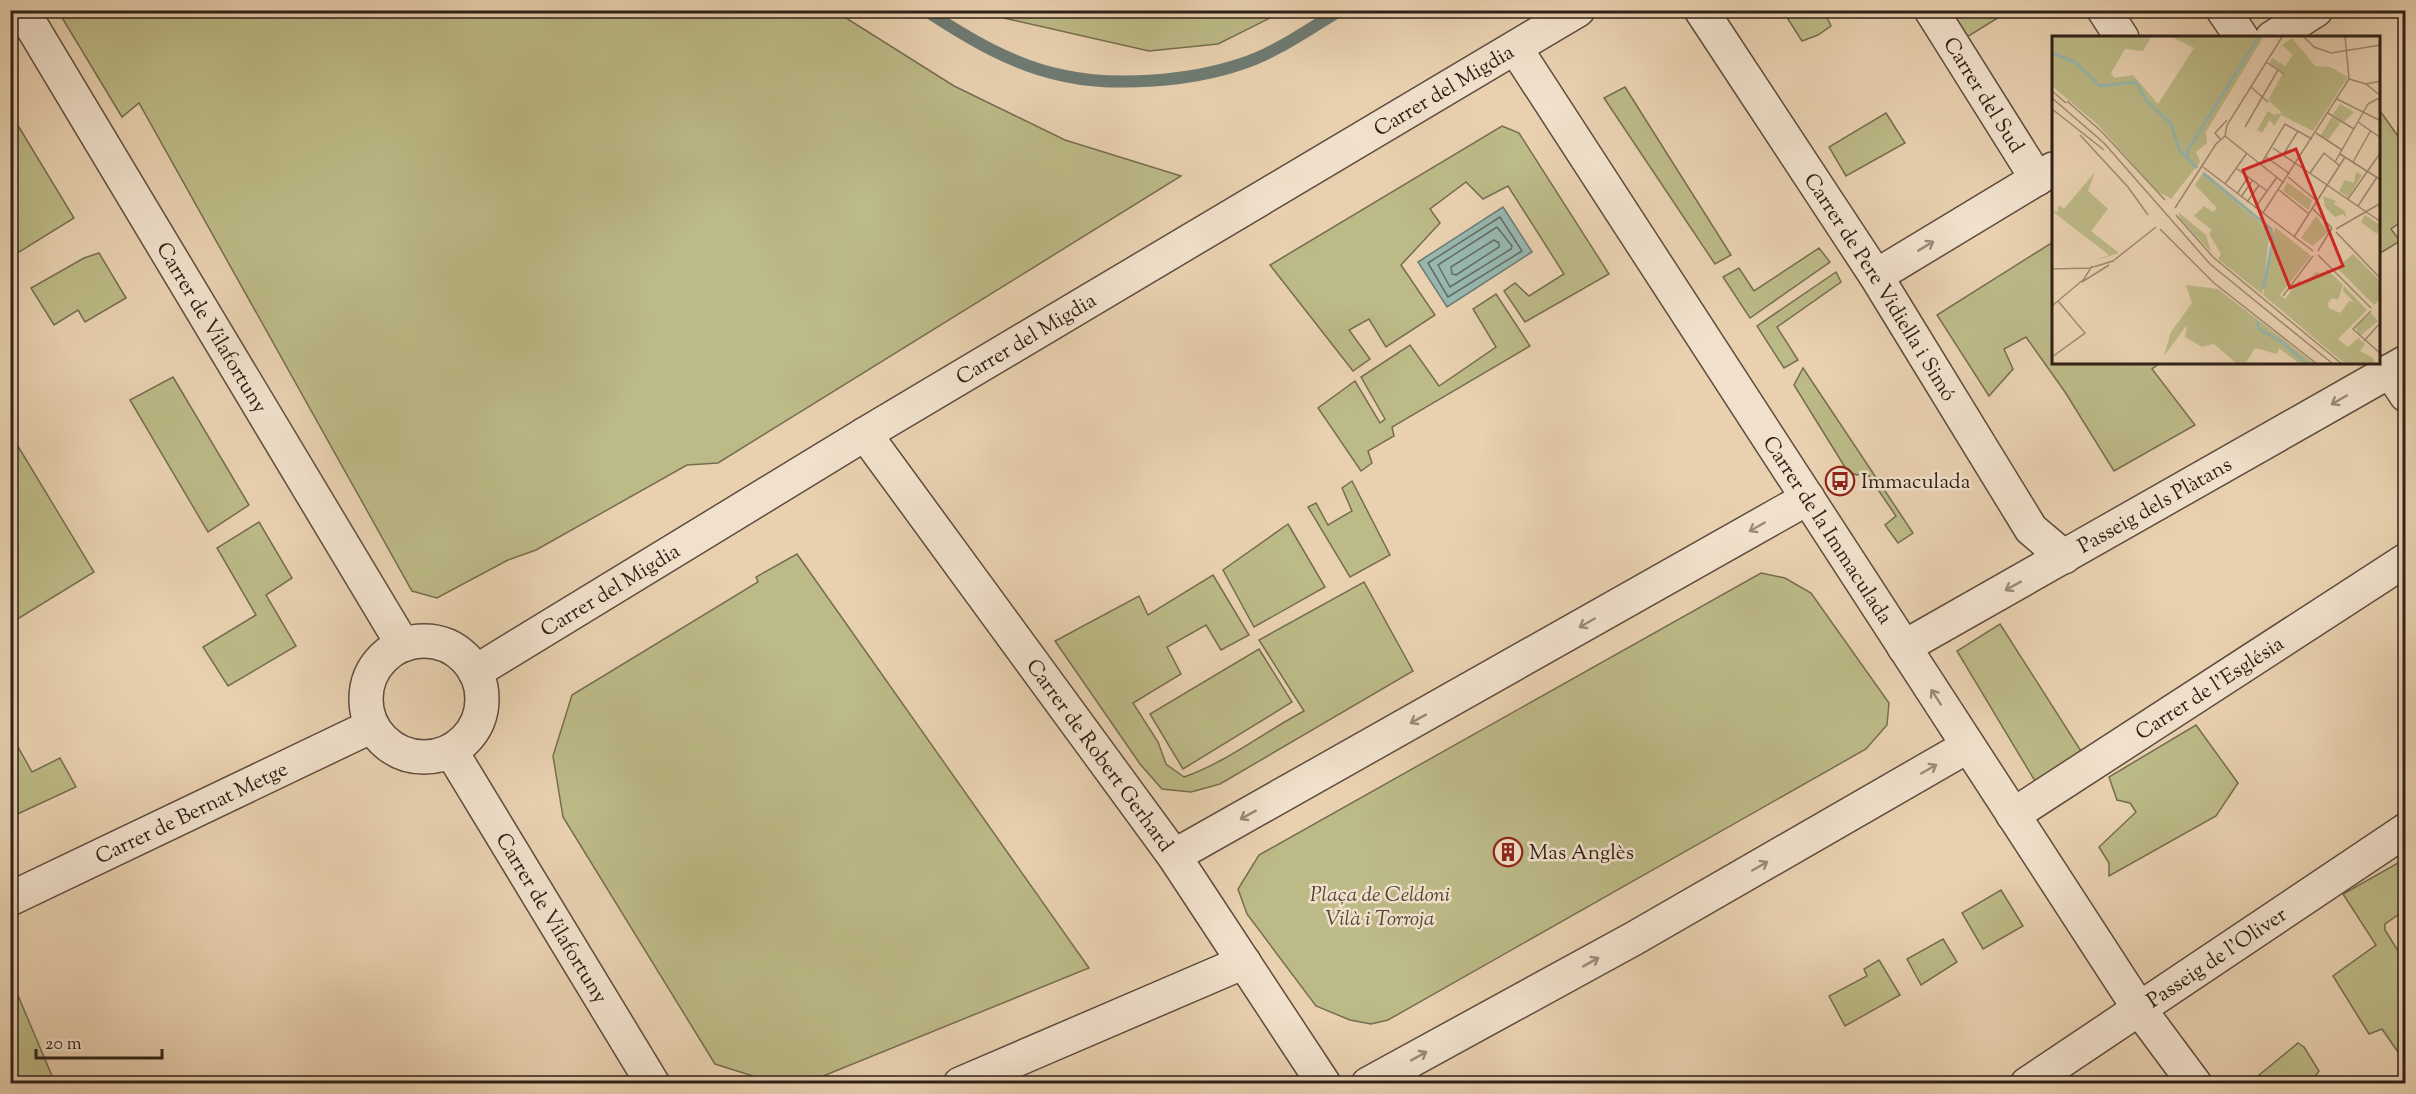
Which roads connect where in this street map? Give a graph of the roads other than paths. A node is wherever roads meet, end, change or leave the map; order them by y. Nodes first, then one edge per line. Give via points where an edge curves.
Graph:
1 (22, 10) edge
2 (1578, 10) edge
3 (1701, 10) edge
4 (1931, 10) edge
5 (2104, 10) edge
6 (2223, 10) edge
7 (2316, 10) edge
8 (2121, 36) edge
9 (2241, 36) edge
10 (2275, 36) edge
11 (1516, 49) junction
12 (2045, 174) edge
13 (1876, 276) junction
14 (2400, 376) edge
15 (865, 434) junction
16 (1808, 498) junction
17 (2064, 557) junction
18 (2406, 560) edge
19 (403, 645) junction
20 (1904, 647) junction
21 (475, 672) junction
22 (372, 726) junction
23 (1968, 746) junction
24 (451, 751) junction
25 (2013, 815) junction
26 (2405, 832) edge
27 (1174, 856) junction
28 (10, 898) edge
29 (1244, 962) junction
30 (2140, 1010) junction
31 (653, 1083) edge
32 (960, 1083) edge
33 (1324, 1083) edge
34 (1368, 1083) edge
35 (2027, 1083) edge
36 (2195, 1083) edge

1 - 19 street, Carrer de Vilafortuny
2 - 11 street, Carrer del Migdia
3 - 13 street, Carrer de Pere Vidiella i Simó
4 - 12 street, Carrer del Sud
5 - 8 street
6 - 9 street
7 - 10 street
11 - 15 street, Carrer del Migdia
11 - 16 street, Carrer de la Immaculada
13 -> 12 street
13 - 17 street, Carrer de Pere Vidiella i Simó via 2031,529
14 -> 17 street, Passeig dels Plàtans
15 - 21 street, Carrer del Migdia
15 - 27 street, Carrer de Robert Gerhard
16 - 20 street, Carrer de la Immaculada
16 -> 27 street
17 -> 20 street, Passeig dels Plàtans
18 - 25 street, Carrer de l'Església
19 - 21 street via 436,642 452,648
19 - 22 street via 386,655 374,669 367,688 366,708
23 -> 20 street, Carrer de la Immaculada
21 - 24 street via 482,708 466,740
22 - 24 street via 398,752 433,757
22 - 28 street, Carrer de Bernat Metge
23 - 25 street, Carrer de la Immaculada
34 -> 23 street via 1634,939
24 - 31 street, Carrer de Vilafortuny
25 - 30 street, Carrer de la Immaculada
26 - 30 street, Passeig de l'Oliver
27 - 29 street, Carrer de Robert Gerhard
29 - 32 street
29 - 33 street, Carrer de Robert Gerhard
30 - 35 street, Passeig de l'Oliver
30 - 36 street, Carrer de la Immaculada

